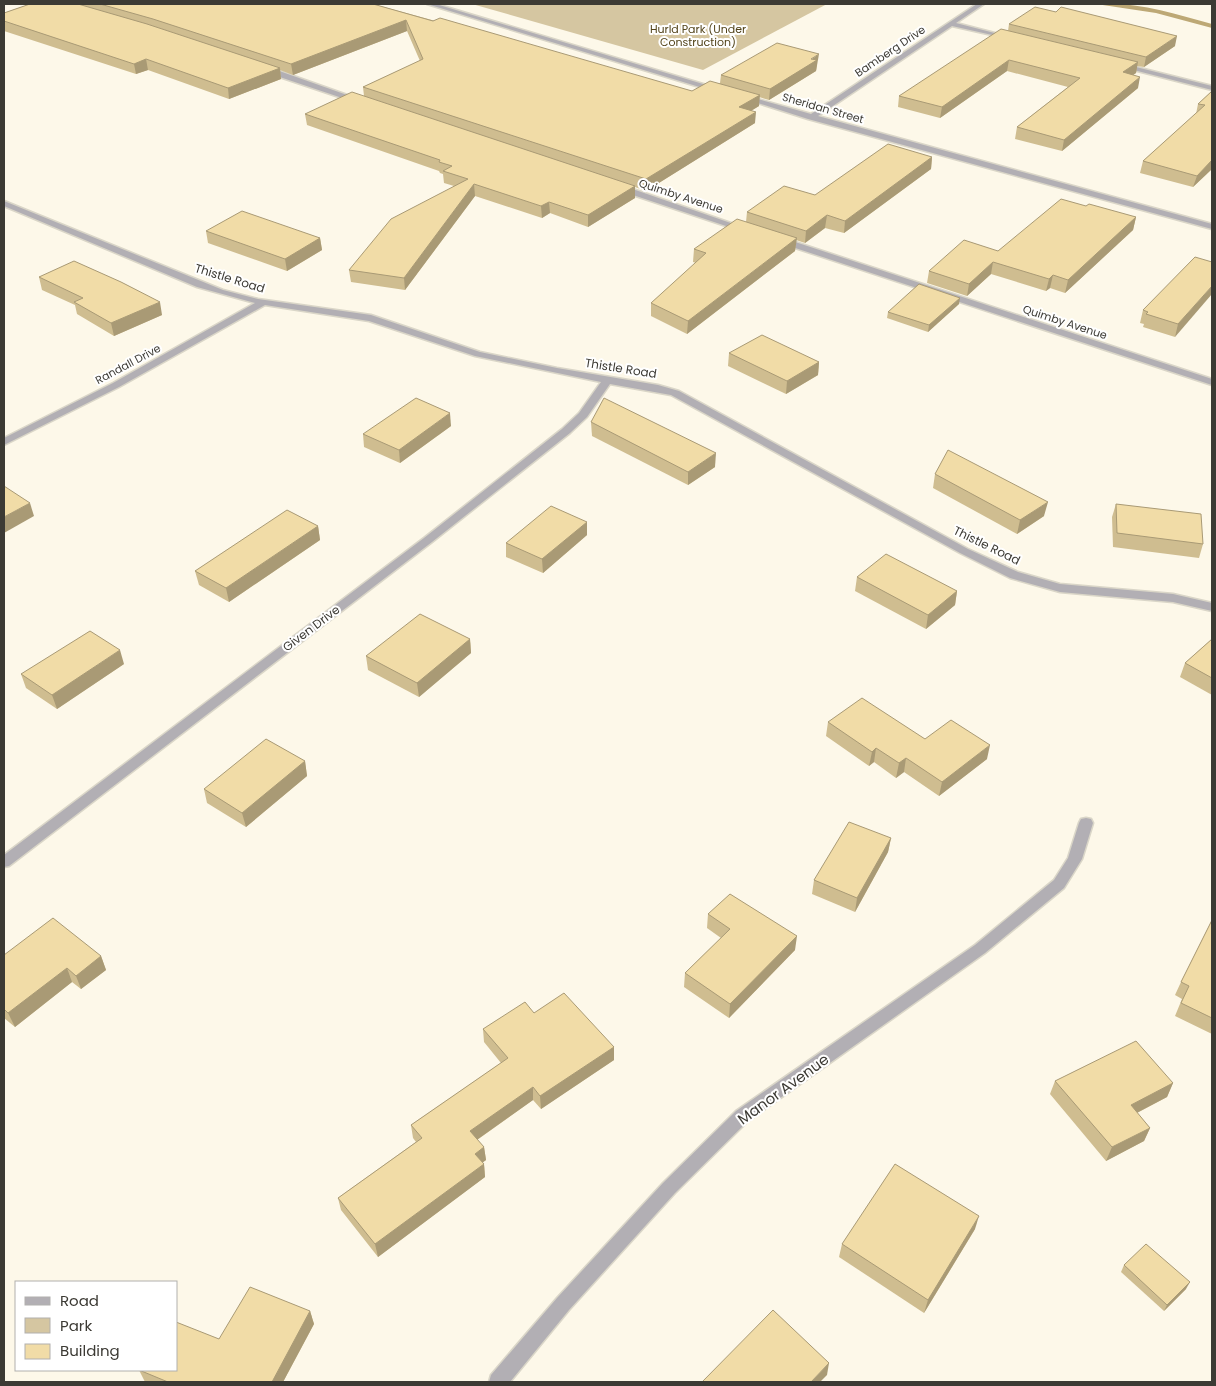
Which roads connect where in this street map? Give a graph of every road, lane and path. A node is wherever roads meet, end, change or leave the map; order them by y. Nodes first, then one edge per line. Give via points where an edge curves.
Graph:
1 (430, 4) edge
2 (981, 4) edge
3 (951, 24) junction
4 (1019, 40) edge
5 (1116, 64) edge
6 (253, 65) edge
7 (1212, 88) edge
8 (725, 92) edge
9 (735, 94) edge
10 (366, 103) edge
11 (811, 117) junction
12 (607, 184) edge
13 (4, 203) edge
14 (1212, 227) edge
15 (758, 233) edge
16 (767, 236) edge
17 (262, 304) junction
18 (607, 381) junction
19 (1212, 382) edge
20 (4, 442) edge
21 (1212, 607) edge
22 (1086, 823) dead end
23 (4, 862) edge
24 (498, 1382) edge

1 - 8 street
2 - 3 street, Bamberg Drive
3 - 4 street
3 - 11 street, Bamberg Drive
5 - 7 street
6 - 10 street
9 - 11 street, Sheridan Street
11 - 14 street, Sheridan Street
12 - 15 street, Quimby Avenue
13 - 17 street, Thistle Road via 200,285
16 - 19 street, Quimby Avenue
17 - 18 street, Thistle Road via 379,320 476,354
17 - 20 street, Randall Drive via 116,385
18 - 21 street, Thistle Road via 651,386 684,397 964,551 1025,579 1060,588 1173,598
18 - 23 street, Given Drive via 583,415 566,431 428,540
22 - 24 street, Manor Avenue via 1075,859 1059,884 980,949 742,1116 669,1188 562,1304

